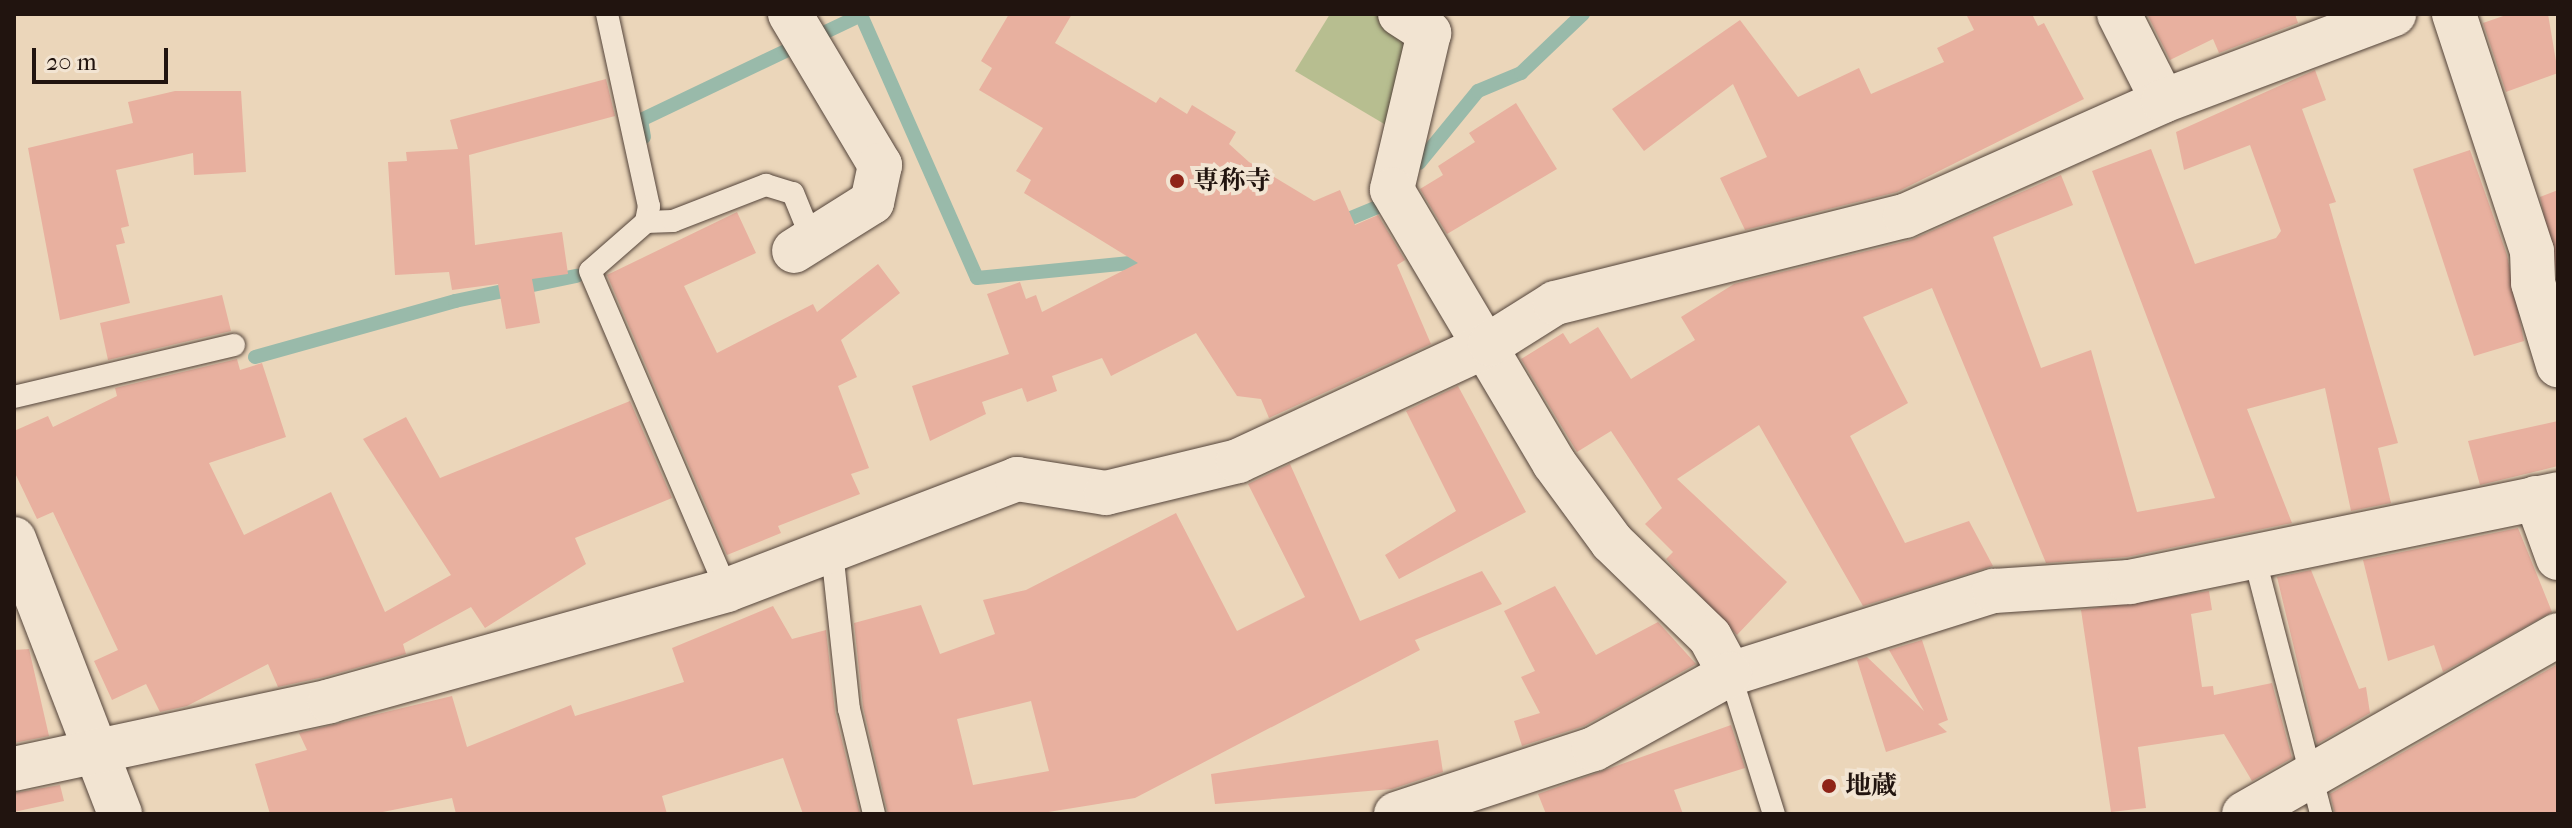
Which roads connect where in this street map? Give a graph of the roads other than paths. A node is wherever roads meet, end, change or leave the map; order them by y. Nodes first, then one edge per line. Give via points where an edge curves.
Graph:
1 (607, 14) edge
2 (790, 14) edge
3 (1400, 14) edge
4 (2119, 14) edge
5 (2394, 14) edge
6 (2454, 14) edge
7 (2163, 101) junction
8 (646, 222) junction
9 (802, 244) joint
10 (2545, 245) edge
11 (1490, 344) junction
12 (234, 345) dead end
13 (2558, 365) edge
14 (14, 397) edge
15 (2547, 496) edge
16 (14, 539) edge
17 (832, 551) junction
18 (2254, 556) junction
19 (2558, 558) edge
20 (727, 590) junction
21 (2558, 635) edge
22 (1730, 674) junction
23 (102, 751) junction
24 (14, 769) edge
25 (2316, 794) edge
26 (120, 814) edge
27 (874, 814) edge
28 (1396, 814) edge
29 (1774, 814) edge
30 (2244, 814) edge

1 - 8 lane via 649,206
2 - 9 street via 880,165 872,202
3 - 11 street via 1429,33 1392,190
4 - 7 street
5 - 7 street
6 - 10 street
7 - 11 street via 1905,216 1555,303
8 - 9 lane via 673,221 766,185 793,193
8 - 20 lane via 590,271
10 - 13 street via 2533,283
11 - 17 street via 1238,461 1106,493 1017,479 898,519
11 - 22 street via 1554,463 1612,542 1710,637
12 - 14 lane
15 - 18 street
15 - 19 street
16 - 23 street
17 - 20 street
17 - 27 lane via 849,709
18 - 22 street via 2130,582 1994,591
18 - 25 lane
20 - 23 street via 330,701
21 - 25 street
22 - 28 street via 1594,749
22 - 29 lane
23 - 24 street
23 - 26 street
25 - 30 street

